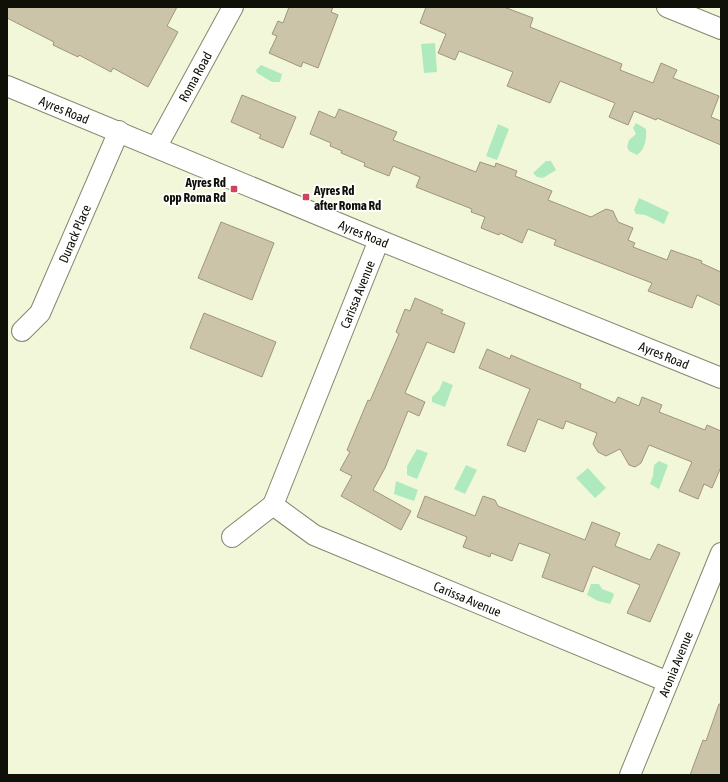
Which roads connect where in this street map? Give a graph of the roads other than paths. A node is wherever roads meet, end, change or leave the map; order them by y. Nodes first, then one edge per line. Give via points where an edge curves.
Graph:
1 (233, 7) edge
2 (667, 7) edge
3 (721, 29) edge
4 (7, 86) edge
5 (119, 131) junction
6 (157, 146) junction
7 (379, 240) junction
8 (22, 331) dead end
9 (721, 378) edge
10 (273, 505) junction
11 (232, 537) dead end
12 (721, 553) edge
13 (668, 682) junction
14 (630, 775) edge

1 - 6 street, Roma Road
2 - 3 street
4 - 5 street, Ayres Road
5 - 6 street, Ayres Road
5 - 8 street, Durack Place via 40,313
6 - 7 street, Ayres Road
7 - 9 street, Ayres Road
7 - 10 street, Carissa Avenue
10 - 11 street
10 - 13 street, Carissa Avenue via 314,535
12 - 13 street, Aronia Avenue
13 - 14 street, Aronia Avenue

